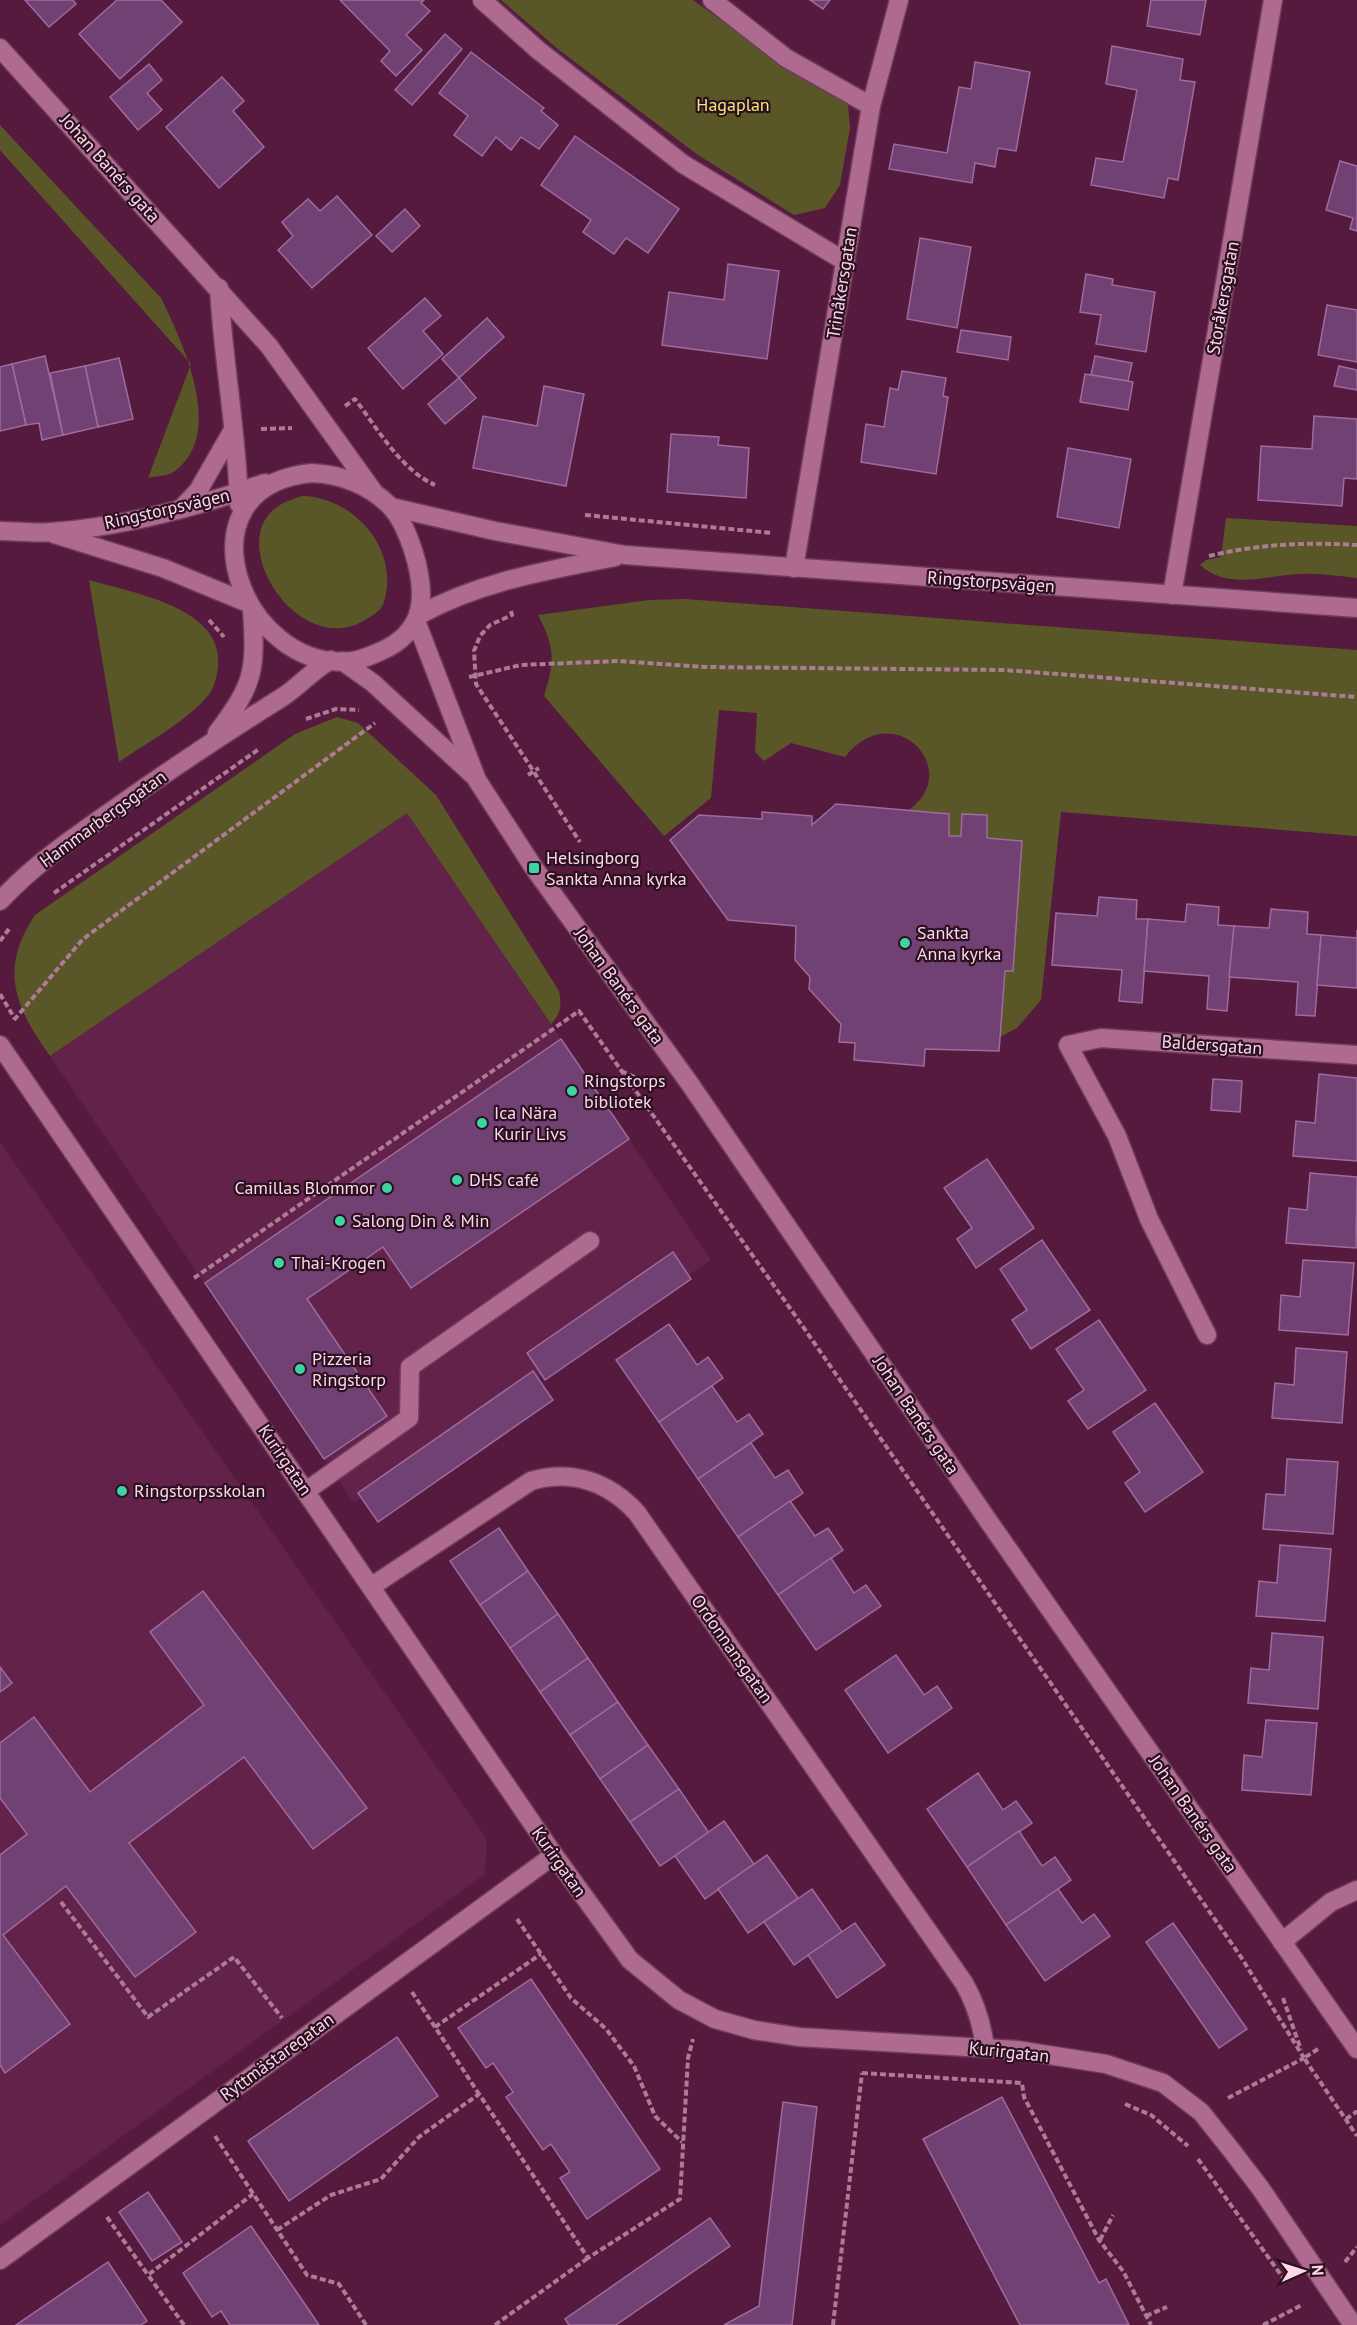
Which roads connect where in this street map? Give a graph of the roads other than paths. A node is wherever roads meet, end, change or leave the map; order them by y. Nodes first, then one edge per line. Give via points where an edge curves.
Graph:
1 (482, 0) edge
2 (712, 0) edge
3 (899, 0) edge
4 (1273, 0) edge
5 (0, 48) edge
6 (871, 106) junction
7 (846, 262) junction
8 (219, 288) junction
9 (233, 430) junction
10 (282, 477) junction
11 (238, 493) junction
12 (375, 495) junction
13 (391, 507) junction
14 (182, 508) junction
15 (239, 517) junction
16 (0, 531) edge
17 (50, 532) junction
18 (625, 555) junction
19 (794, 568) junction
20 (1172, 595) junction
21 (250, 606) junction
22 (1357, 608) edge
23 (418, 618) junction
24 (337, 660) junction
25 (211, 741) junction
26 (477, 780) junction
27 (0, 902) edge
28 (0, 1045) edge
29 (1357, 1055) edge
30 (590, 1241) dead end
31 (1207, 1335) dead end
32 (306, 1491) junction
33 (372, 1586) junction
34 (554, 1855) junction
35 (1357, 1890) edge
36 (1282, 1942) junction
37 (985, 2048) junction
38 (1357, 2049) edge
39 (0, 2260) edge
40 (1353, 2325) edge

1 - 7 street via 538,50 683,164
2 - 6 street via 786,58
3 - 6 street, Trinåkersgatan
4 - 20 street, Storåkersgatan
5 - 8 street, Johan Banérs gata
6 - 7 street, Trinåkersgatan
7 - 19 street, Trinåkersgatan
8 - 9 street
8 - 12 street, Johan Banérs gata via 269,346
9 - 11 street
9 - 14 street via 198,491
10 - 11 street, Ringstorpsvägen
10 - 12 street via 312,473 339,476
10 - 15 street via 253,498
11 - 14 street, Ringstorpsvägen
11 - 15 street
12 - 13 street
13 - 18 street, Ringstorpsvägen
13 - 23 street via 410,540 417,563 422,600
14 - 17 street, Ringstorpsvägen
15 - 21 street via 233,549 239,583
16 - 17 street, Ringstorpsvägen
17 - 21 street, Ringstorpsvägen via 163,568
18 - 19 street, Ringstorpsvägen
18 - 23 street, Ringstorpsvägen via 503,580 452,597
19 - 20 street, Ringstorpsvägen
20 - 22 street, Ringstorpsvägen
21 - 24 street via 286,641 301,650
21 - 25 street, Hammarbergsgatan via 253,670 235,709
23 - 24 street via 408,633 386,649 364,658
23 - 26 street, Johan Banérs gata
24 - 25 street, Hammarbergsgatan via 312,670 287,694
24 - 26 street, Johan Banérs gata via 373,683
25 - 27 street, Hammarbergsgatan via 21,878
26 - 36 street, Johan Banérs gata via 534,868 690,1084
28 - 32 street, Kurirgatan
29 - 31 street, Baldersgatan via 1101,1038 1068,1046 1117,1136 1149,1219
30 - 32 street via 410,1367 408,1418
32 - 33 street, Kurirgatan
33 - 34 street, Kurirgatan
33 - 37 street, Ordonnansgatan via 531,1480 574,1476 614,1492 637,1513 964,1983 979,2015
34 - 37 street, Kurirgatan via 630,1960 700,2012 754,2030 866,2042
34 - 39 street, Ryttmästaregatan
35 - 36 street via 1330,1902
36 - 38 street, Johan Banérs gata
37 - 40 street, Kurirgatan via 1106,2064 1135,2072 1162,2083 1201,2112 1261,2189

